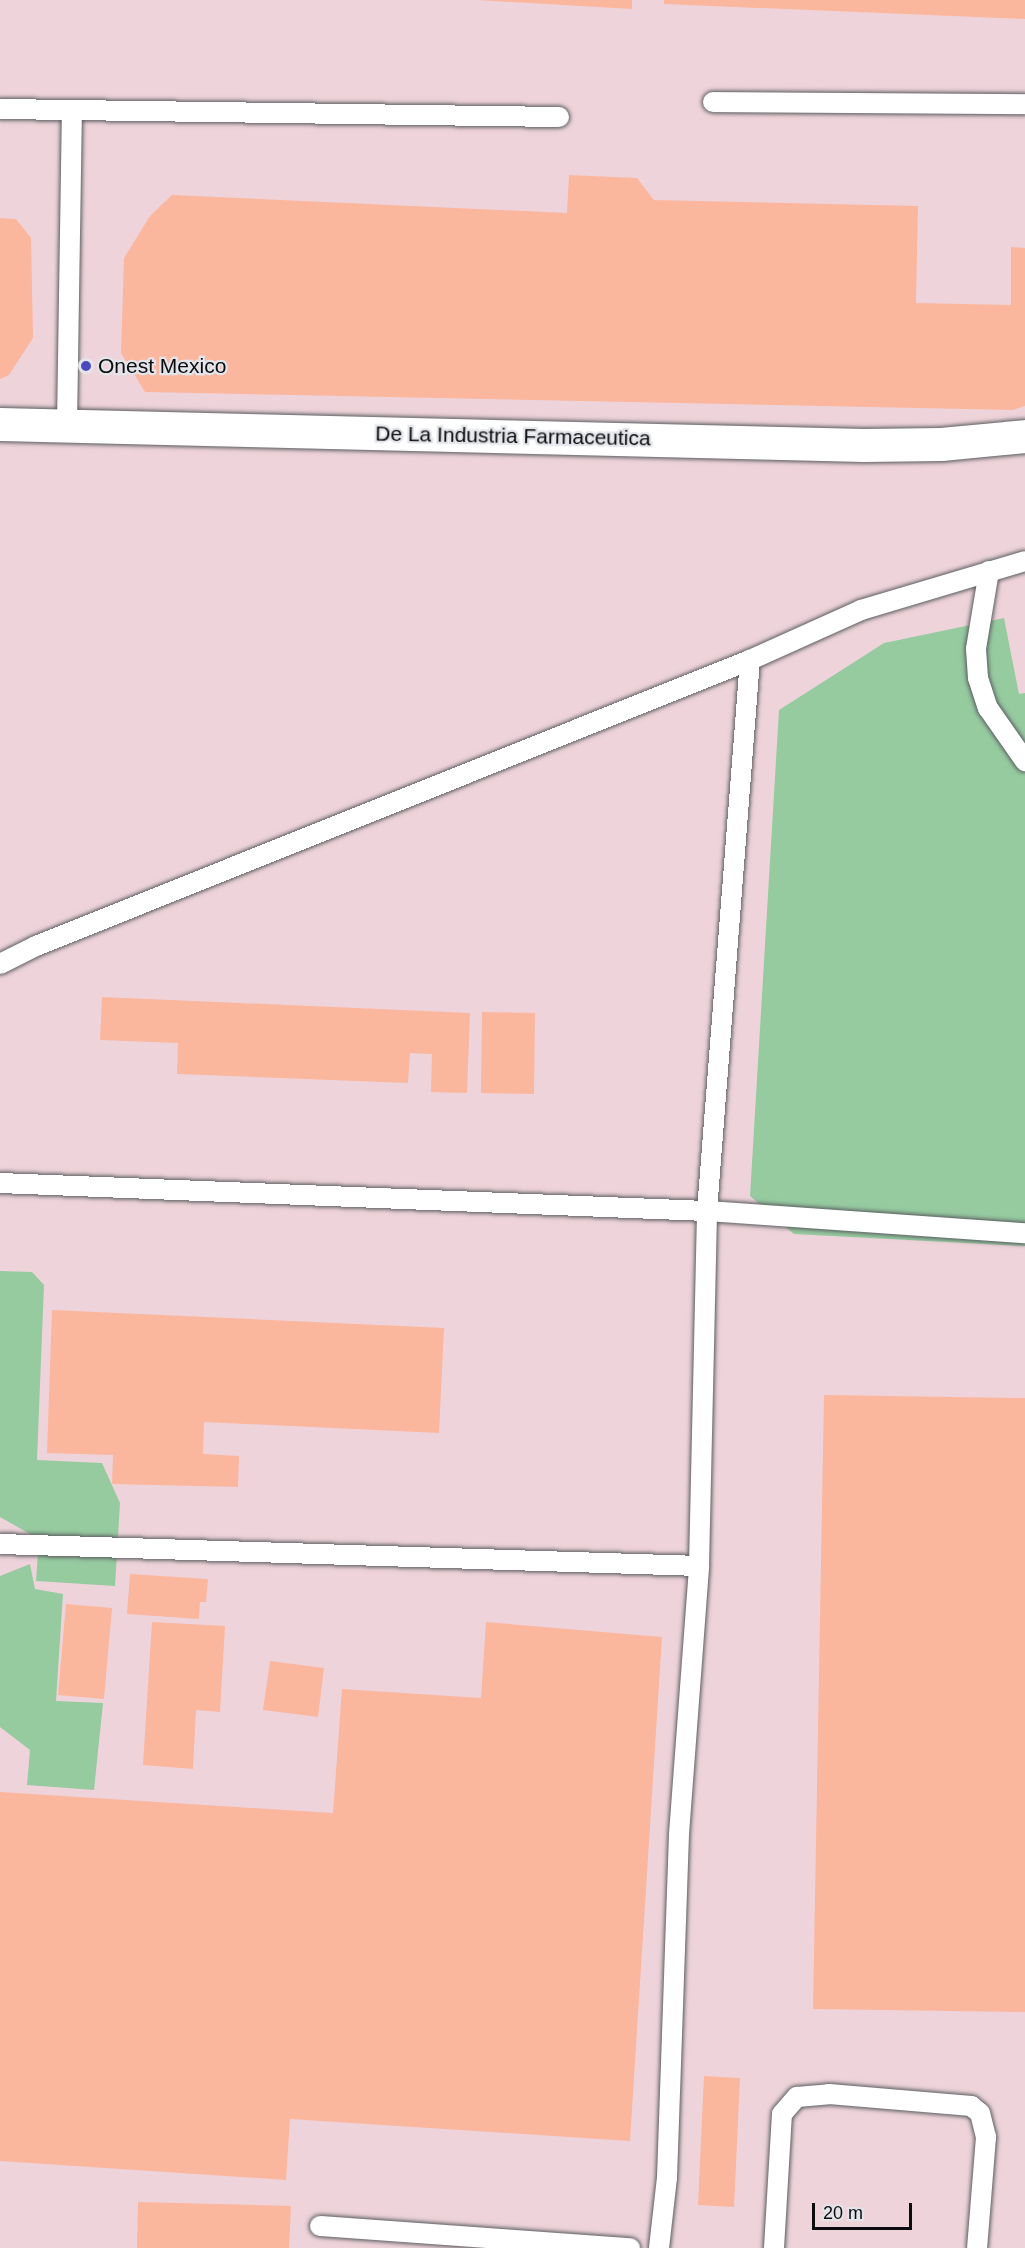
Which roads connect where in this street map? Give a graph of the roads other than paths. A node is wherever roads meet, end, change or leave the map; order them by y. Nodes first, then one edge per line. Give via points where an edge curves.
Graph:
1 (713, 102) dead end
2 (1025, 104) edge
3 (0, 109) edge
4 (72, 112) junction
5 (559, 117) dead end
6 (0, 424) edge
7 (67, 424) junction
8 (1025, 436) edge
9 (1025, 561) edge
10 (989, 571) junction
11 (750, 660) junction
12 (1025, 761) edge
13 (0, 964) edge
14 (0, 1183) edge
15 (707, 1211) junction
16 (1025, 1233) edge
17 (0, 1544) edge
18 (699, 1566) junction
19 (320, 2226) dead end
20 (630, 2248) edge
21 (659, 2248) edge
22 (774, 2248) edge
23 (977, 2248) edge

1 - 2 lane
3 - 4 lane
4 - 5 lane
4 - 7 lane
6 - 7 main road, De La Industria Farmaceutica
7 - 8 main road, De La Industria Farmaceutica via 864,445 941,444
9 - 10 lane
10 - 11 lane via 861,610
10 - 12 lane via 976,649 978,678 988,708
11 - 13 lane via 36,946
11 - 15 lane
14 - 15 lane
15 - 16 lane
15 - 18 lane
17 - 18 lane
18 - 21 lane via 679,1834 667,2178
19 - 20 lane
22 - 23 lane via 782,2114 797,2097 829,2094 971,2106 980,2113 986,2137

